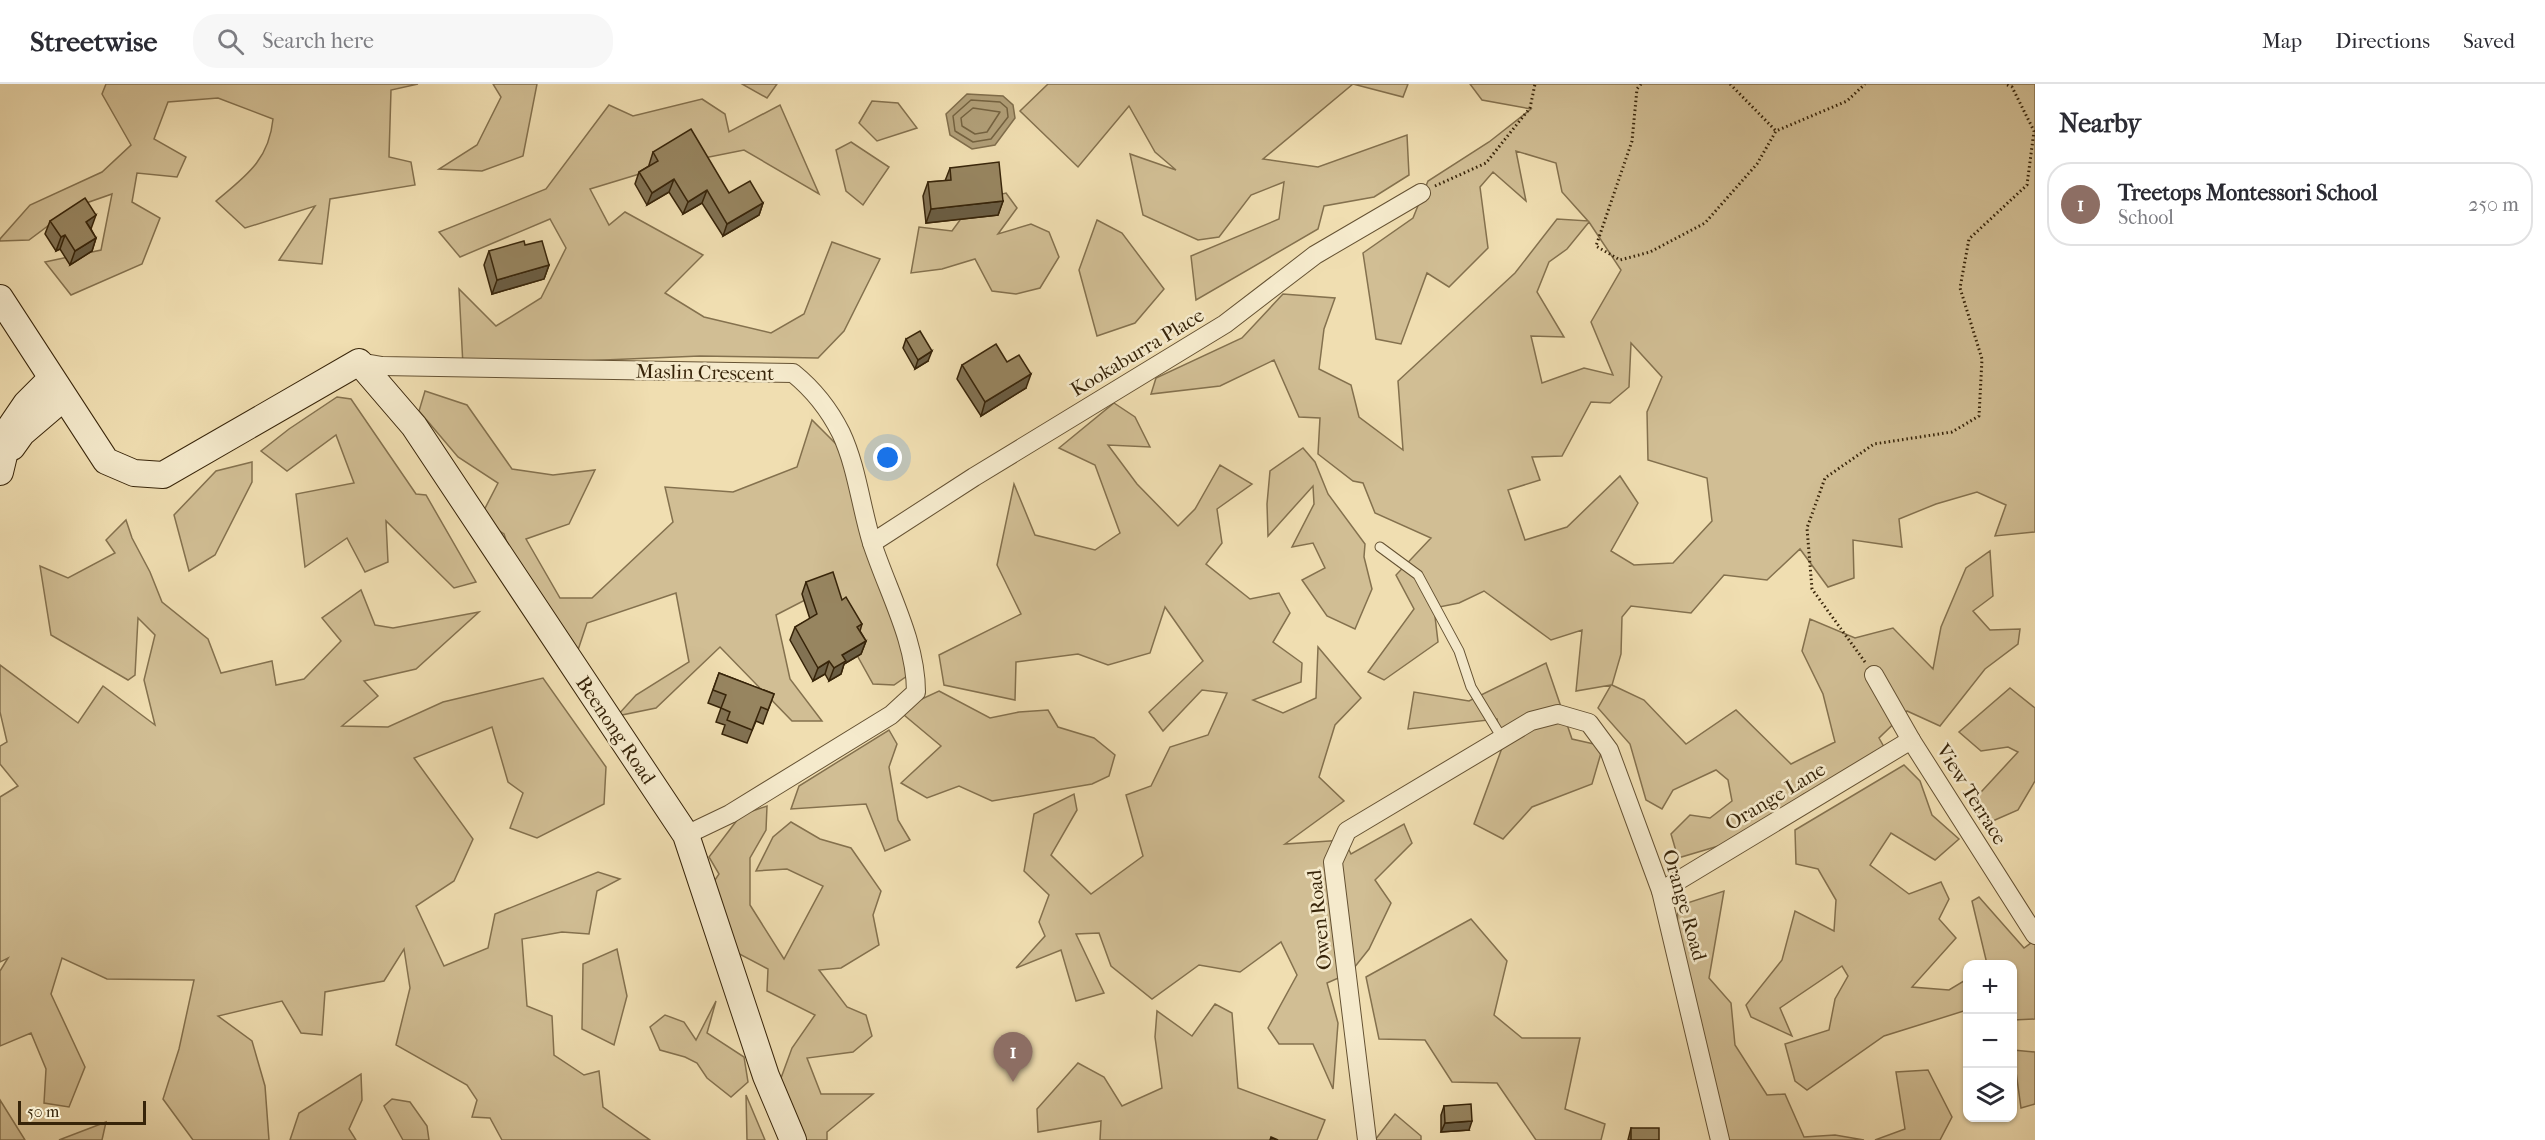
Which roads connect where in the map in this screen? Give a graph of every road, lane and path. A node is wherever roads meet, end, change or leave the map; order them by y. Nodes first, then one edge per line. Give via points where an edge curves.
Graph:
1 (1535, 84) edge
2 (1641, 84) edge
3 (1730, 84) edge
4 (1864, 84) edge
5 (2005, 84) edge
6 (2013, 86) edge
7 (1776, 131) junction
8 (2034, 143) edge
9 (1421, 193) joint
10 (0, 298) edge
11 (359, 362) junction
12 (57, 389) junction
13 (3, 465) edge
14 (872, 543) junction
15 (1380, 546) dead end
16 (1874, 675) joint
17 (1558, 714) joint
18 (1502, 738) junction
19 (1911, 740) junction
20 (686, 835) junction
21 (1661, 891) junction
22 (2035, 935) edge
23 (792, 1140) edge
24 (1366, 1140) edge
25 (1720, 1140) edge

1 - 9 path via 1530,108 1486,163
2 - 7 path via 1637,89 1632,141 1596,246 1620,260 1650,252 1705,223 1757,164
3 - 7 path
4 - 7 path via 1847,102
5 - 6 path
6 - 8 path via 2034,131
8 - 16 path via 2027,184 1969,239 1965,258 1960,288 1982,359 1979,416 1952,432 1874,444 1825,478 1807,528 1812,589
9 - 14 street, Kookaburra Place via 1315,255 1226,324
10 - 12 street
11 - 12 street via 163,475 134,473 106,461
11 - 14 street, Maslin Crescent via 382,366 793,373 815,391 841,434
11 - 20 street, Beenong Road via 414,426
12 - 13 street via 22,433
14 - 20 street, Maslin Crescent via 916,667 916,692 891,715 730,814
15 - 18 lane via 1418,575 1459,651 1471,687
16 - 19 street, View Terrace
17 - 18 street, Owen Road via 1531,721
17 - 21 street, Orange Road via 1589,723 1609,750
18 - 24 street, Owen Road via 1347,831 1333,862
19 - 21 street, Orange Lane
19 - 22 street, View Terrace
20 - 23 street, Beenong Road via 766,1076
21 - 25 street, Orange Road

